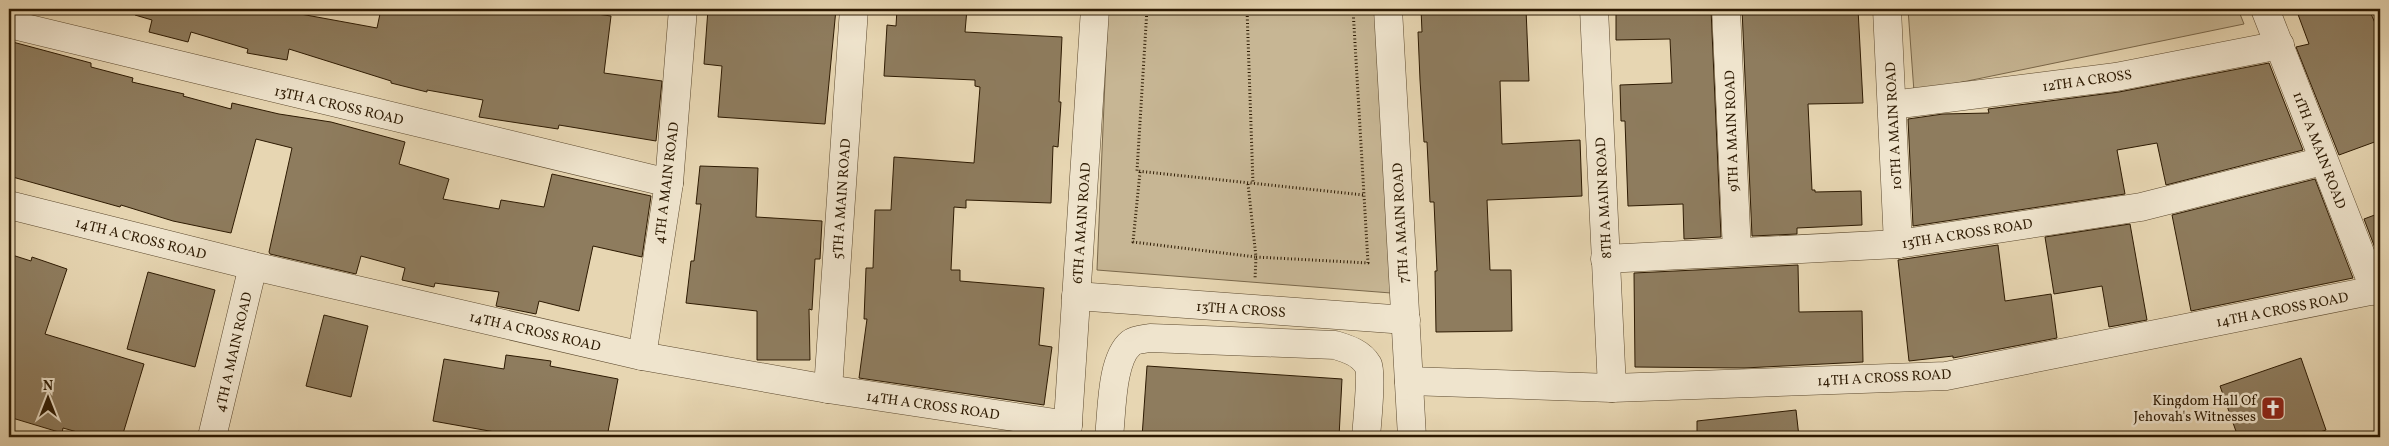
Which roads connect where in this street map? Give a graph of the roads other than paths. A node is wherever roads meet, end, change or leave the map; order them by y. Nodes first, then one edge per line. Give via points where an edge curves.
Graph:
1 (682, 9) edge
2 (854, 9) edge
3 (1095, 9) edge
4 (1388, 9) edge
5 (1594, 9) edge
6 (1726, 9) edge
7 (1887, 9) edge
8 (2265, 9) edge
9 (9, 24) edge
10 (2280, 45) junction
11 (1892, 105) junction
12 (2323, 161) junction
13 (669, 183) junction
14 (9, 205) edge
15 (1898, 244) junction
16 (1737, 252) junction
17 (1605, 259) junction
18 (253, 266) junction
19 (2377, 290) edge
20 (1076, 296) junction
21 (1228, 308) junction
22 (1276, 311) junction
23 (1406, 320) junction
24 (1226, 341) junction
25 (1274, 343) junction
26 (642, 356) junction
27 (1409, 380) junction
28 (1612, 388) junction
29 (828, 389) junction
30 (1067, 431) edge
31 (212, 437) edge
32 (1109, 437) edge
33 (1366, 437) edge
34 (1412, 437) edge

1 - 13 street, 4TH A MAIN ROAD
2 - 29 street, 5TH A MAIN ROAD
3 - 20 street, 6TH A MAIN ROAD
4 - 23 street, 7TH A MAIN ROAD
5 - 17 street, 8TH A MAIN ROAD
6 - 16 street, 9TH A MAIN ROAD
7 - 11 street, 10TH A MAIN ROAD
8 - 10 street, 11TH A MAIN ROAD
9 - 13 street, 13TH A CROSS ROAD
10 - 11 street, 12TH A CROSS via 2116,77
10 - 12 street, 11TH A MAIN ROAD
11 - 15 street, 10TH A MAIN ROAD
12 - 15 street, 13TH A CROSS ROAD via 2141,207
12 - 19 street, 11TH A MAIN ROAD
13 - 26 street, 4TH A MAIN ROAD
14 - 18 street, 14TH A CROSS ROAD
15 - 16 street, 13TH A CROSS ROAD
16 - 17 street, 13TH A CROSS ROAD
17 - 28 street, 8TH A MAIN ROAD
18 - 26 street, 14TH A CROSS ROAD
18 - 31 street, 4TH A MAIN ROAD
19 - 28 street, 14TH A CROSS ROAD via 1946,376
20 - 21 street, 13TH A CROSS
20 - 30 street, 6TH A MAIN ROAD
21 - 22 street, 13TH A CROSS
21 - 24 street
22 - 23 street, 13TH A CROSS
22 - 25 street
23 - 27 street, 7TH A MAIN ROAD
24 - 25 street
24 - 32 street via 1150,338 1133,341 1121,354 1119,362
25 - 33 street via 1335,345 1360,355 1369,367
26 - 29 street, 14TH A CROSS ROAD
27 - 28 street, 14TH A CROSS ROAD
27 - 34 street, 7TH A MAIN ROAD
29 - 30 street, 14TH A CROSS ROAD

